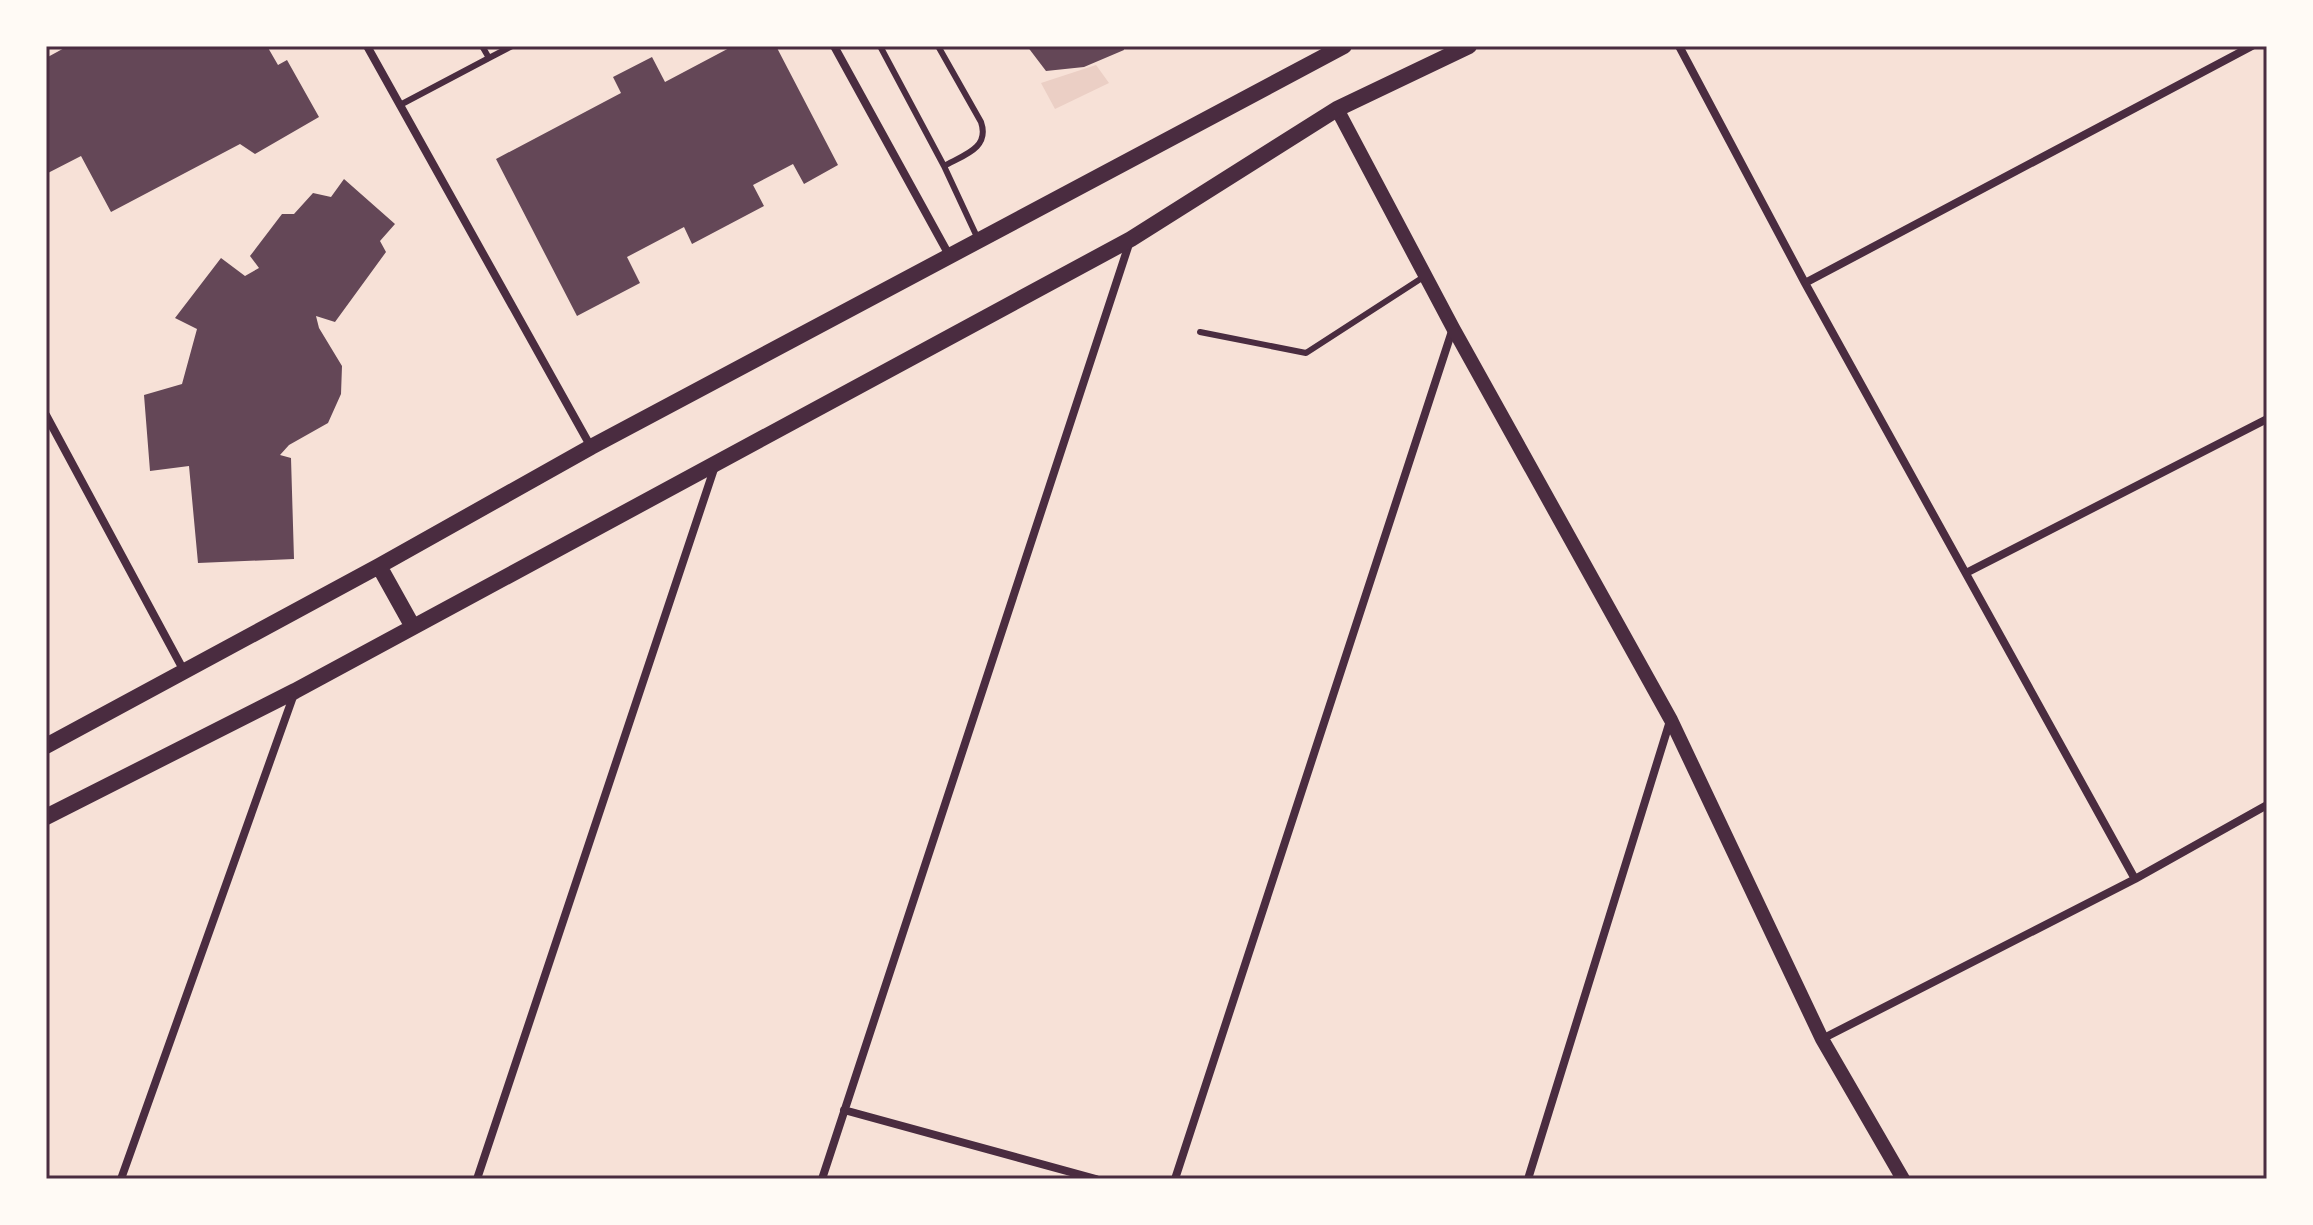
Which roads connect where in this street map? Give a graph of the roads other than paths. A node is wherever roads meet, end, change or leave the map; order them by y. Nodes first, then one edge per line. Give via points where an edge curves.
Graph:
1 (367, 46) edge
2 (482, 46) edge
3 (512, 46) edge
4 (834, 46) edge
5 (880, 46) edge
6 (938, 46) edge
7 (1344, 46) edge
8 (1469, 46) edge
9 (1679, 46) edge
10 (2252, 46) edge
11 (489, 58) junction
12 (400, 105) junction
13 (1337, 109) junction
14 (944, 166) junction
15 (1131, 239) junction
16 (979, 242) junction
17 (950, 257) junction
18 (1425, 276) junction
19 (1805, 283) junction
20 (1453, 328) junction
21 (1200, 332) dead end
22 (46, 415) edge
23 (2267, 419) edge
24 (591, 447) junction
25 (716, 463) junction
26 (379, 566) junction
27 (1966, 573) junction
28 (413, 627) junction
29 (184, 671) junction
30 (295, 691) junction
31 (1671, 720) junction
32 (46, 746) edge
33 (2267, 805) edge
34 (46, 817) edge
35 (2135, 879) junction
36 (1822, 1039) junction
37 (844, 1110) junction
38 (121, 1179) edge
39 (477, 1179) edge
40 (822, 1179) edge
41 (1096, 1179) edge
42 (1175, 1179) edge
43 (1528, 1179) edge
44 (1903, 1179) edge

1 - 12 street
2 - 11 lane
3 - 11 lane
4 - 17 street
5 - 14 lane
6 - 14 lane via 985,133 980,144
7 - 16 main road
8 - 13 main road
9 - 19 street
10 - 19 street
11 - 12 lane
12 - 24 street
13 - 15 main road
13 - 18 street
14 - 16 lane
15 - 25 main road
15 - 37 street
16 - 17 main road
17 - 24 main road
18 - 20 street
18 - 21 lane via 1306,353
19 - 27 street
20 - 31 street
20 - 42 street
22 - 29 street
23 - 27 street
24 - 26 main road
25 - 28 main road
25 - 39 street
26 - 28 main road
26 - 29 main road
27 - 35 street
28 - 30 main road
29 - 32 main road
30 - 34 main road
30 - 38 street
31 - 36 street
31 - 43 street
33 - 35 street
35 - 36 street
36 - 44 street
37 - 40 street
37 - 41 street

